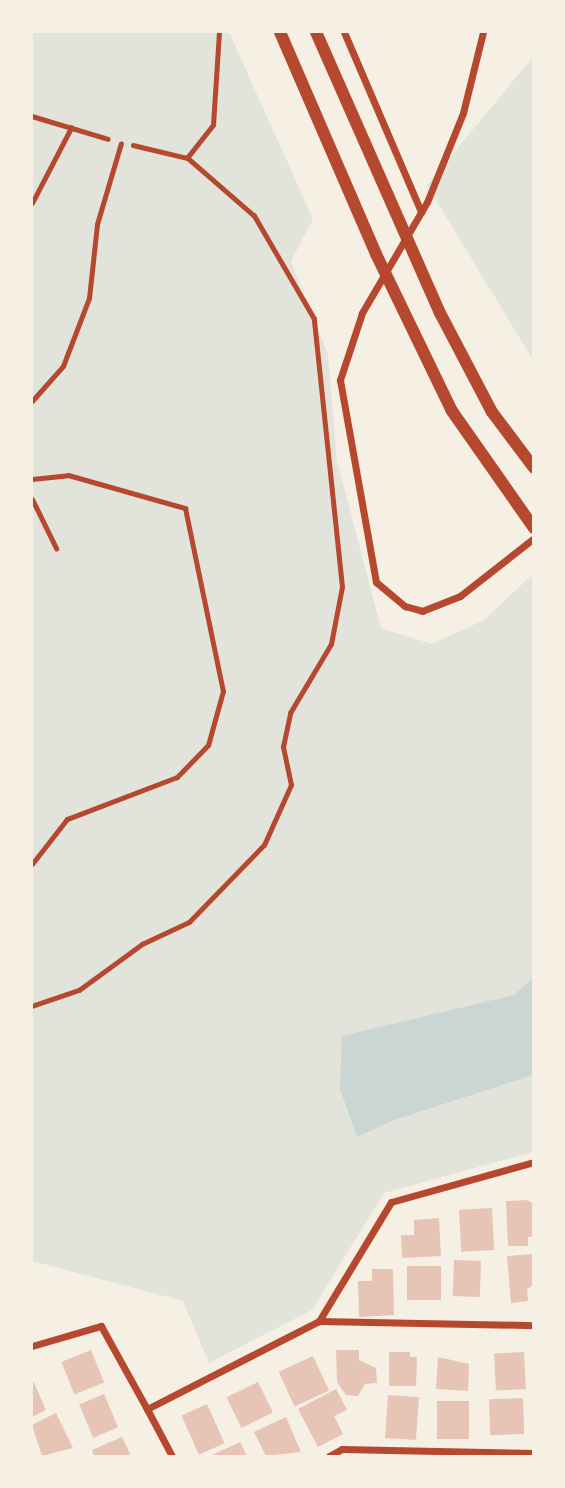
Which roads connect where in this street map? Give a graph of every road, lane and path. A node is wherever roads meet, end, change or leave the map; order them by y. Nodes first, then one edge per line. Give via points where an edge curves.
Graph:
1 (219, 32) edge
2 (280, 32) edge
3 (316, 32) edge
4 (344, 32) edge
5 (484, 32) edge
6 (32, 116) edge
7 (71, 128) junction
8 (121, 143) junction
9 (187, 158) junction
10 (32, 203) edge
11 (421, 212) junction
12 (32, 401) edge
13 (534, 468) edge
14 (32, 479) edge
15 (32, 499) edge
16 (534, 528) edge
17 (534, 538) edge
18 (56, 548) dead end
19 (32, 864) edge
20 (32, 1006) edge
21 (534, 1162) edge
22 (320, 1321) junction
23 (534, 1325) edge
24 (32, 1346) edge
25 (147, 1409) junction
26 (534, 1453) edge
27 (172, 1457) edge
28 (329, 1457) edge

1 - 9 path via 213,125
2 - 16 street via 376,254 452,411
3 - 13 street via 440,313 492,412
4 - 11 street
5 - 11 street via 463,113
6 - 7 path
7 - 8 path
7 - 10 path
8 - 9 path
8 - 12 lane via 97,224 89,299 64,366
9 - 20 path via 254,216 314,318 342,587 338,610 331,644 290,713 283,747 291,785 264,845 189,922 142,944 79,990
11 - 17 street via 362,313 340,380 376,582 405,606 422,611 460,596
14 - 19 lane via 68,475 185,508 223,691 208,745 177,777 67,819
15 - 18 lane
21 - 22 street via 391,1202
22 - 23 street
22 - 25 street
24 - 25 street via 101,1326
25 - 27 street
26 - 28 street via 342,1449

